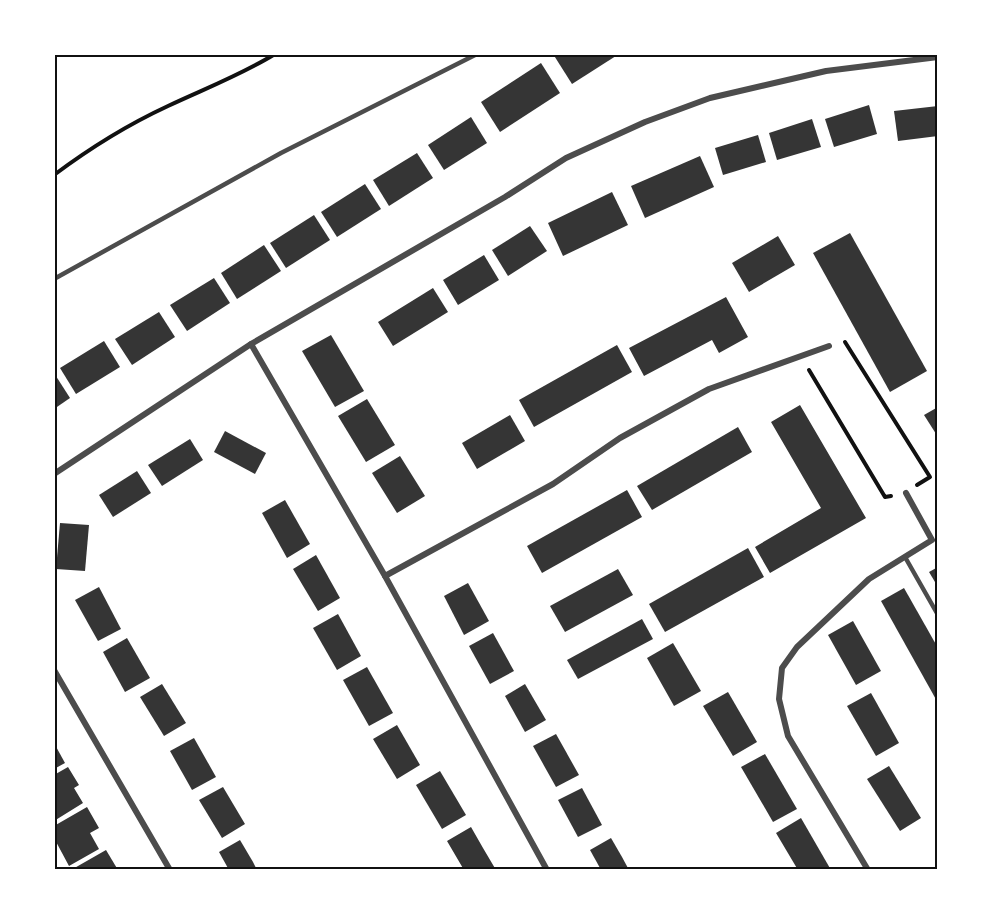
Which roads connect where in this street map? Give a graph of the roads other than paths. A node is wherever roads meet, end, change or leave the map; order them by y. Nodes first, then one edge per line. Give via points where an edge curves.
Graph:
1 (477, 54) edge
2 (938, 57) edge
3 (54, 279) edge
4 (252, 344) junction
5 (829, 346) road end
6 (54, 474) edge
7 (906, 493) road end
8 (905, 557) junction
9 (385, 576) junction
10 (938, 615) edge
11 (54, 670) edge
12 (170, 870) edge
13 (547, 870) edge
14 (868, 870) edge

1 - 3 lane via 281,153
2 - 4 street via 826,71 710,98 645,122 566,158
4 - 6 street
4 - 9 street
5 - 9 street via 709,389 620,438 553,484
7 - 8 street via 932,540
8 - 10 lane
8 - 14 street via 869,579 797,647 782,668 779,699 788,736
9 - 13 street
11 - 12 street

